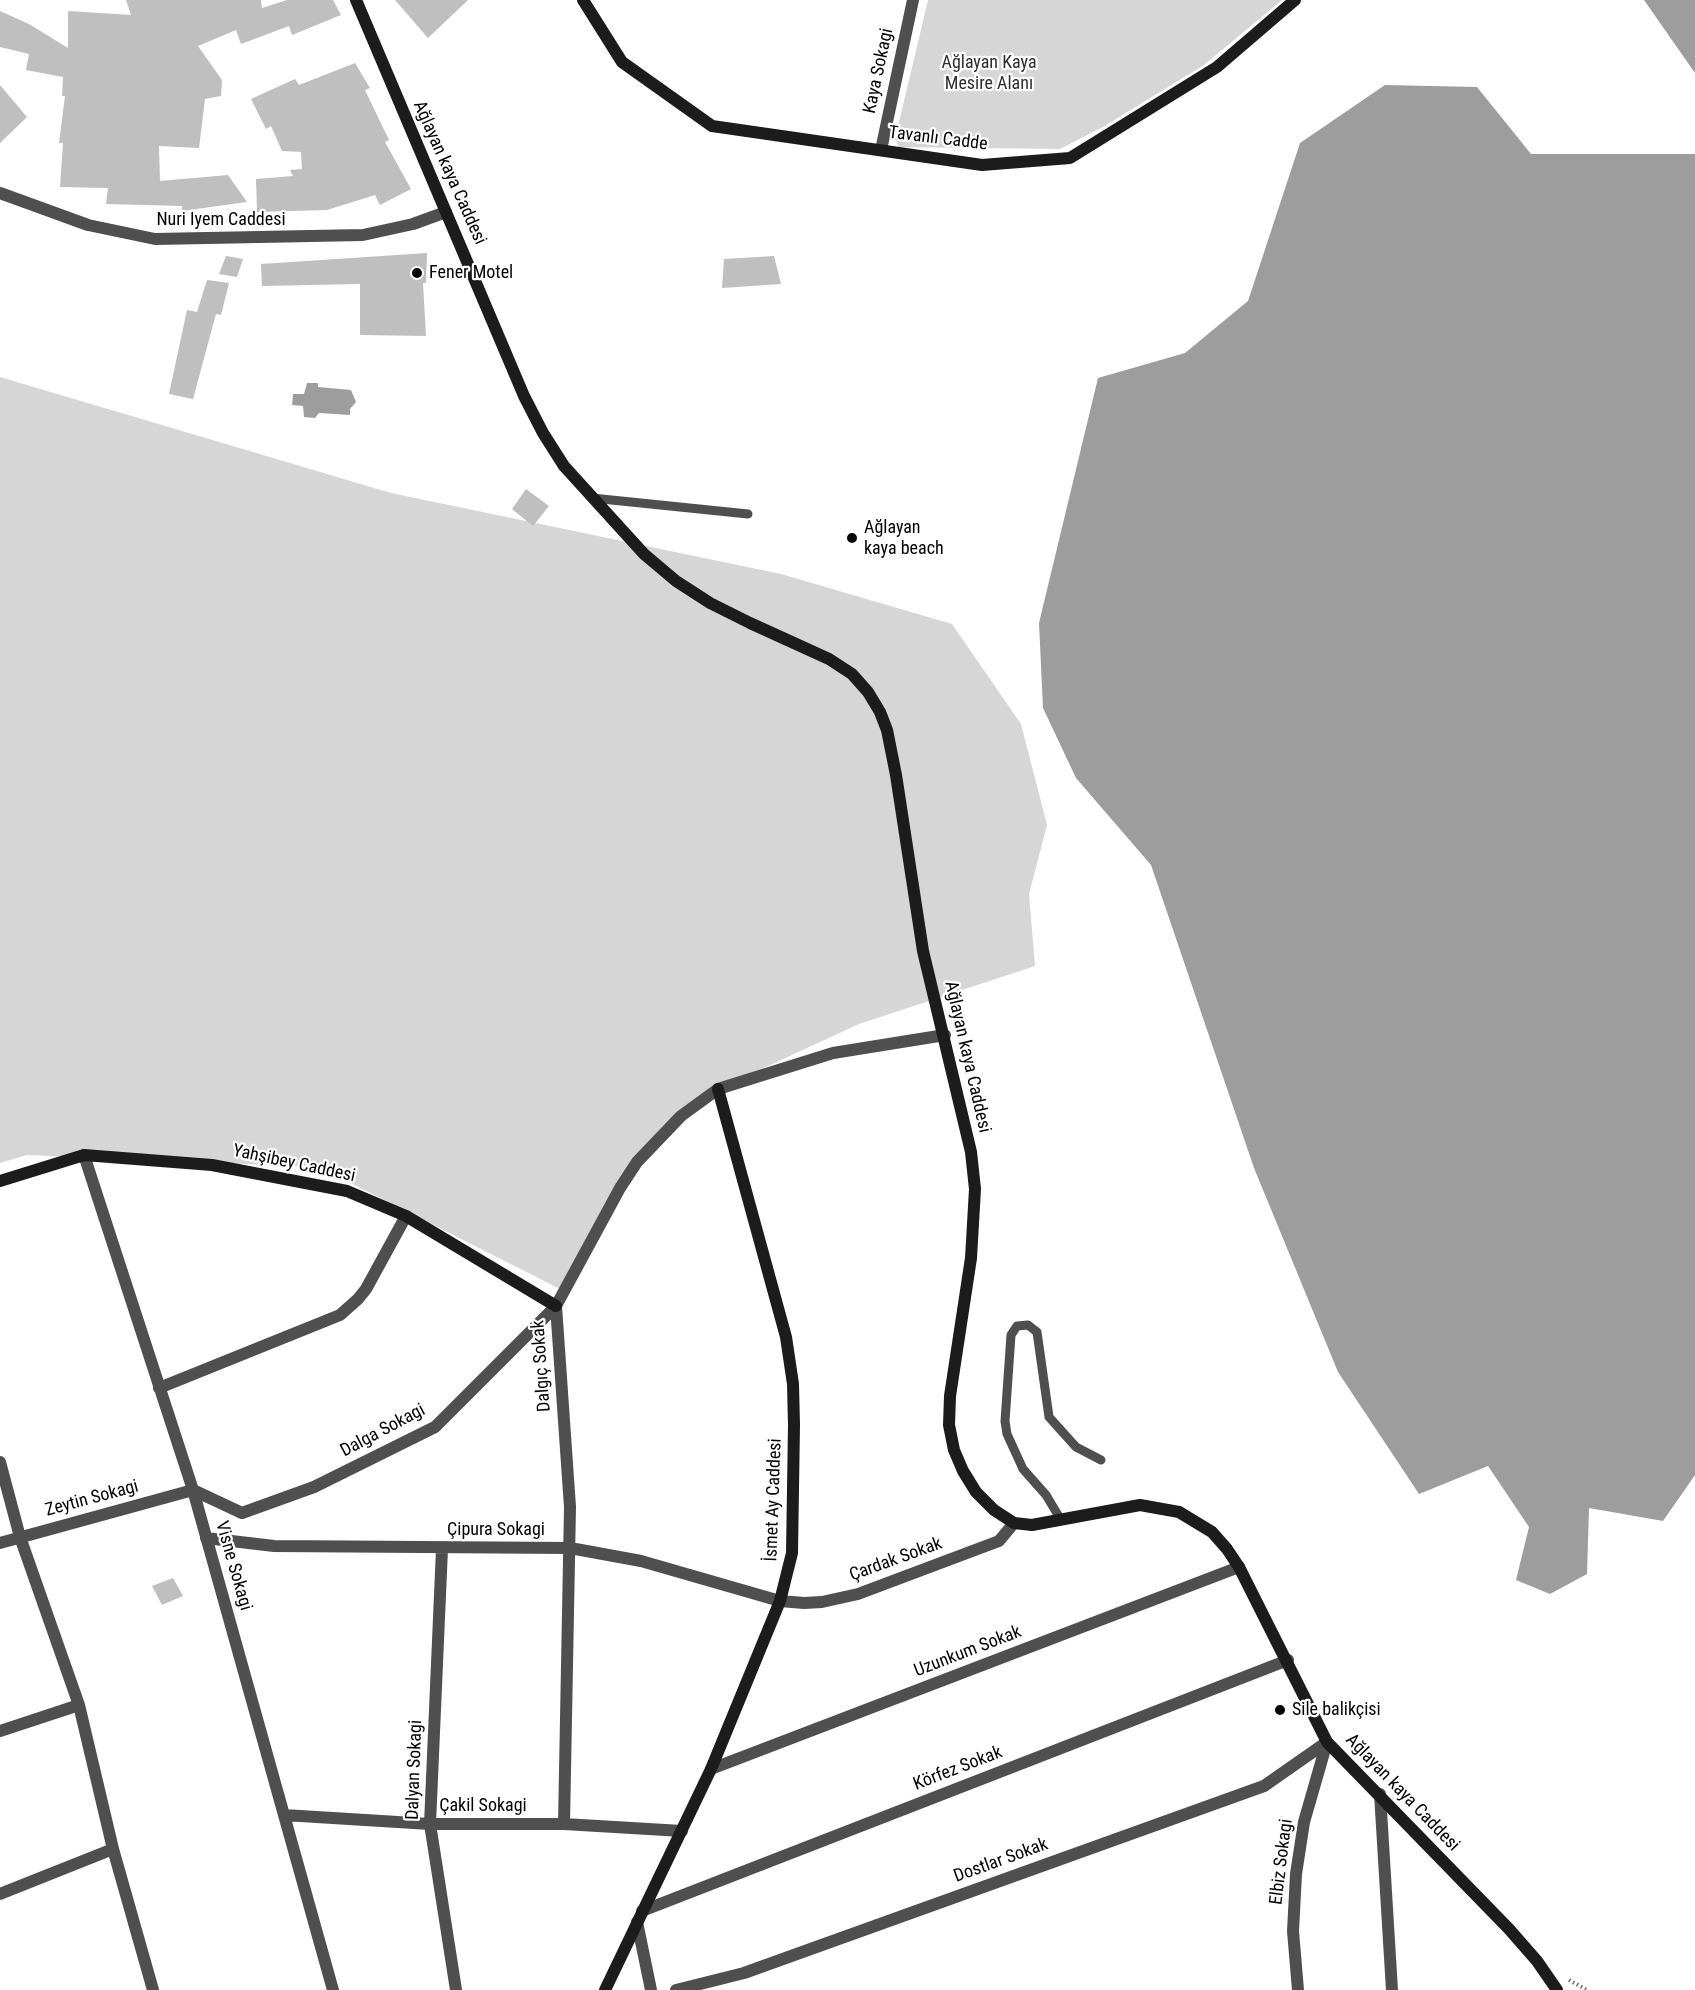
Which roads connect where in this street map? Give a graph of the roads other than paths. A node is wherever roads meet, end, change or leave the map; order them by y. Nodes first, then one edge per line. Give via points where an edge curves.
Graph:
1 (356, 0) edge
2 (582, 0) edge
3 (913, 0) edge
4 (1295, 0) edge
5 (881, 150) junction
6 (0, 193) edge
7 (446, 212) junction
8 (591, 498) junction
9 (748, 514) dead end
10 (945, 1035) junction
11 (718, 1089) junction
12 (84, 1155) junction
13 (0, 1181) edge
14 (406, 1216) junction
15 (556, 1306) junction
16 (159, 1388) junction
17 (1101, 1460) dead end
18 (0, 1462) edge
19 (193, 1490) junction
20 (1061, 1520) junction
21 (1014, 1523) junction
22 (20, 1537) junction
23 (206, 1538) junction
24 (0, 1543) edge
25 (570, 1548) junction
26 (442, 1549) junction
27 (1239, 1568) junction
28 (780, 1601) junction
29 (1288, 1660) junction
30 (79, 1705) junction
31 (0, 1731) edge
32 (1327, 1742) junction
33 (711, 1769) junction
34 (1380, 1794) junction
35 (284, 1815) junction
36 (430, 1824) junction
37 (564, 1824) junction
38 (682, 1831) junction
39 (113, 1849) junction
40 (0, 1894) edge
41 (639, 1917) junction
42 (703, 1986) edge
43 (153, 1990) edge
44 (333, 1990) edge
45 (456, 1990) edge
46 (605, 1990) edge
47 (651, 1990) edge
48 (676, 1990) edge
49 (1298, 1990) edge
50 (1392, 1990) edge
51 (1557, 1990) edge

1 - 7 street, Ağlayan kaya Caddesi
2 - 5 street, Tavanlı Cadde via 622,62 712,126
3 - 5 street, Kaya Sokagi
4 - 5 street, Tavanlı Cadde via 1217,67 1070,158 982,165
6 - 7 street, Nuri Iyem Caddesi via 87,225 155,239 363,235
7 - 8 street, Ağlayan kaya Caddesi via 543,434
8 - 9 lane
8 - 10 street, Ağlayan kaya Caddesi via 644,554 676,581 740,618 829,658 852,674 868,692 887,730 923,951
10 - 11 street, Dalgıç Sokak via 833,1053
10 - 21 street, Ağlayan kaya Caddesi via 971,1152 975,1189 972,1247 949,1425 954,1450 976,1492
11 - 15 street, Dalgıç Sokak via 681,1116 637,1162
11 - 28 street, İsmet Ay Caddesi via 779,1308 793,1384 792,1553
12 - 13 street, Yahşibey Caddesi
12 - 14 street, Yahşibey Caddesi via 235,1170 347,1191
12 - 16 street, Visne Sokagi
14 - 15 street, Yahşibey Caddesi
14 - 16 street via 366,1289 349,1309 331,1320
15 - 19 street, Dalga Sokagi via 435,1427 314,1487 242,1513
15 - 25 street, Dalgıç Sokak
16 - 19 street, Visne Sokagi
17 - 20 lane via 1076,1447 1049,1417 1036,1332 1028,1325 1017,1326 1011,1335 1007,1434 1023,1469
18 - 22 street
19 - 22 street, Zeytin Sokagi
19 - 23 street, Visne Sokagi
20 - 21 street, Ağlayan kaya Caddesi via 1032,1525
20 - 27 street, Ağlayan kaya Caddesi via 1140,1505 1161,1507 1179,1512 1212,1532
21 - 28 street, Çardak Sokak via 999,1541 858,1594 822,1602
22 - 24 street, Zeytin Sokagi
22 - 30 street
23 - 26 street, Çipura Sokagi via 274,1546
23 - 35 street, Visne Sokagi
25 - 26 street, Çipura Sokagi
25 - 28 street, Çipura Sokagi via 641,1562
25 - 37 street, Dalgıç Sokak
26 - 36 street, Dalyan Sokagi
27 - 29 street, Ağlayan kaya Caddesi
27 - 33 street, Uzunkum Sokak
28 - 33 street, İsmet Ay Caddesi
29 - 32 street, Ağlayan kaya Caddesi
29 - 41 street, Körfez Sokak
30 - 31 street
30 - 39 street
32 - 34 street, Ağlayan kaya Caddesi
32 - 42 street, Dostlar Sokak via 1264,1786
32 - 49 street, Elbiz Sokagi via 1304,1822 1296,1874 1293,1931
33 - 38 street, İsmet Ay Caddesi
34 - 50 street
34 - 51 street, Ağlayan kaya Caddesi via 1509,1929
35 - 36 street, Çakil Sokagi
35 - 44 street, Visne Sokagi
36 - 37 street, Çakil Sokagi
36 - 45 street, Dalyan Sokagi
37 - 38 street, Çakil Sokagi
38 - 41 street, İsmet Ay Caddesi
39 - 40 street
39 - 43 street
41 - 46 street, İsmet Ay Caddesi
41 - 47 street
42 - 48 street, Dostlar Sokak

